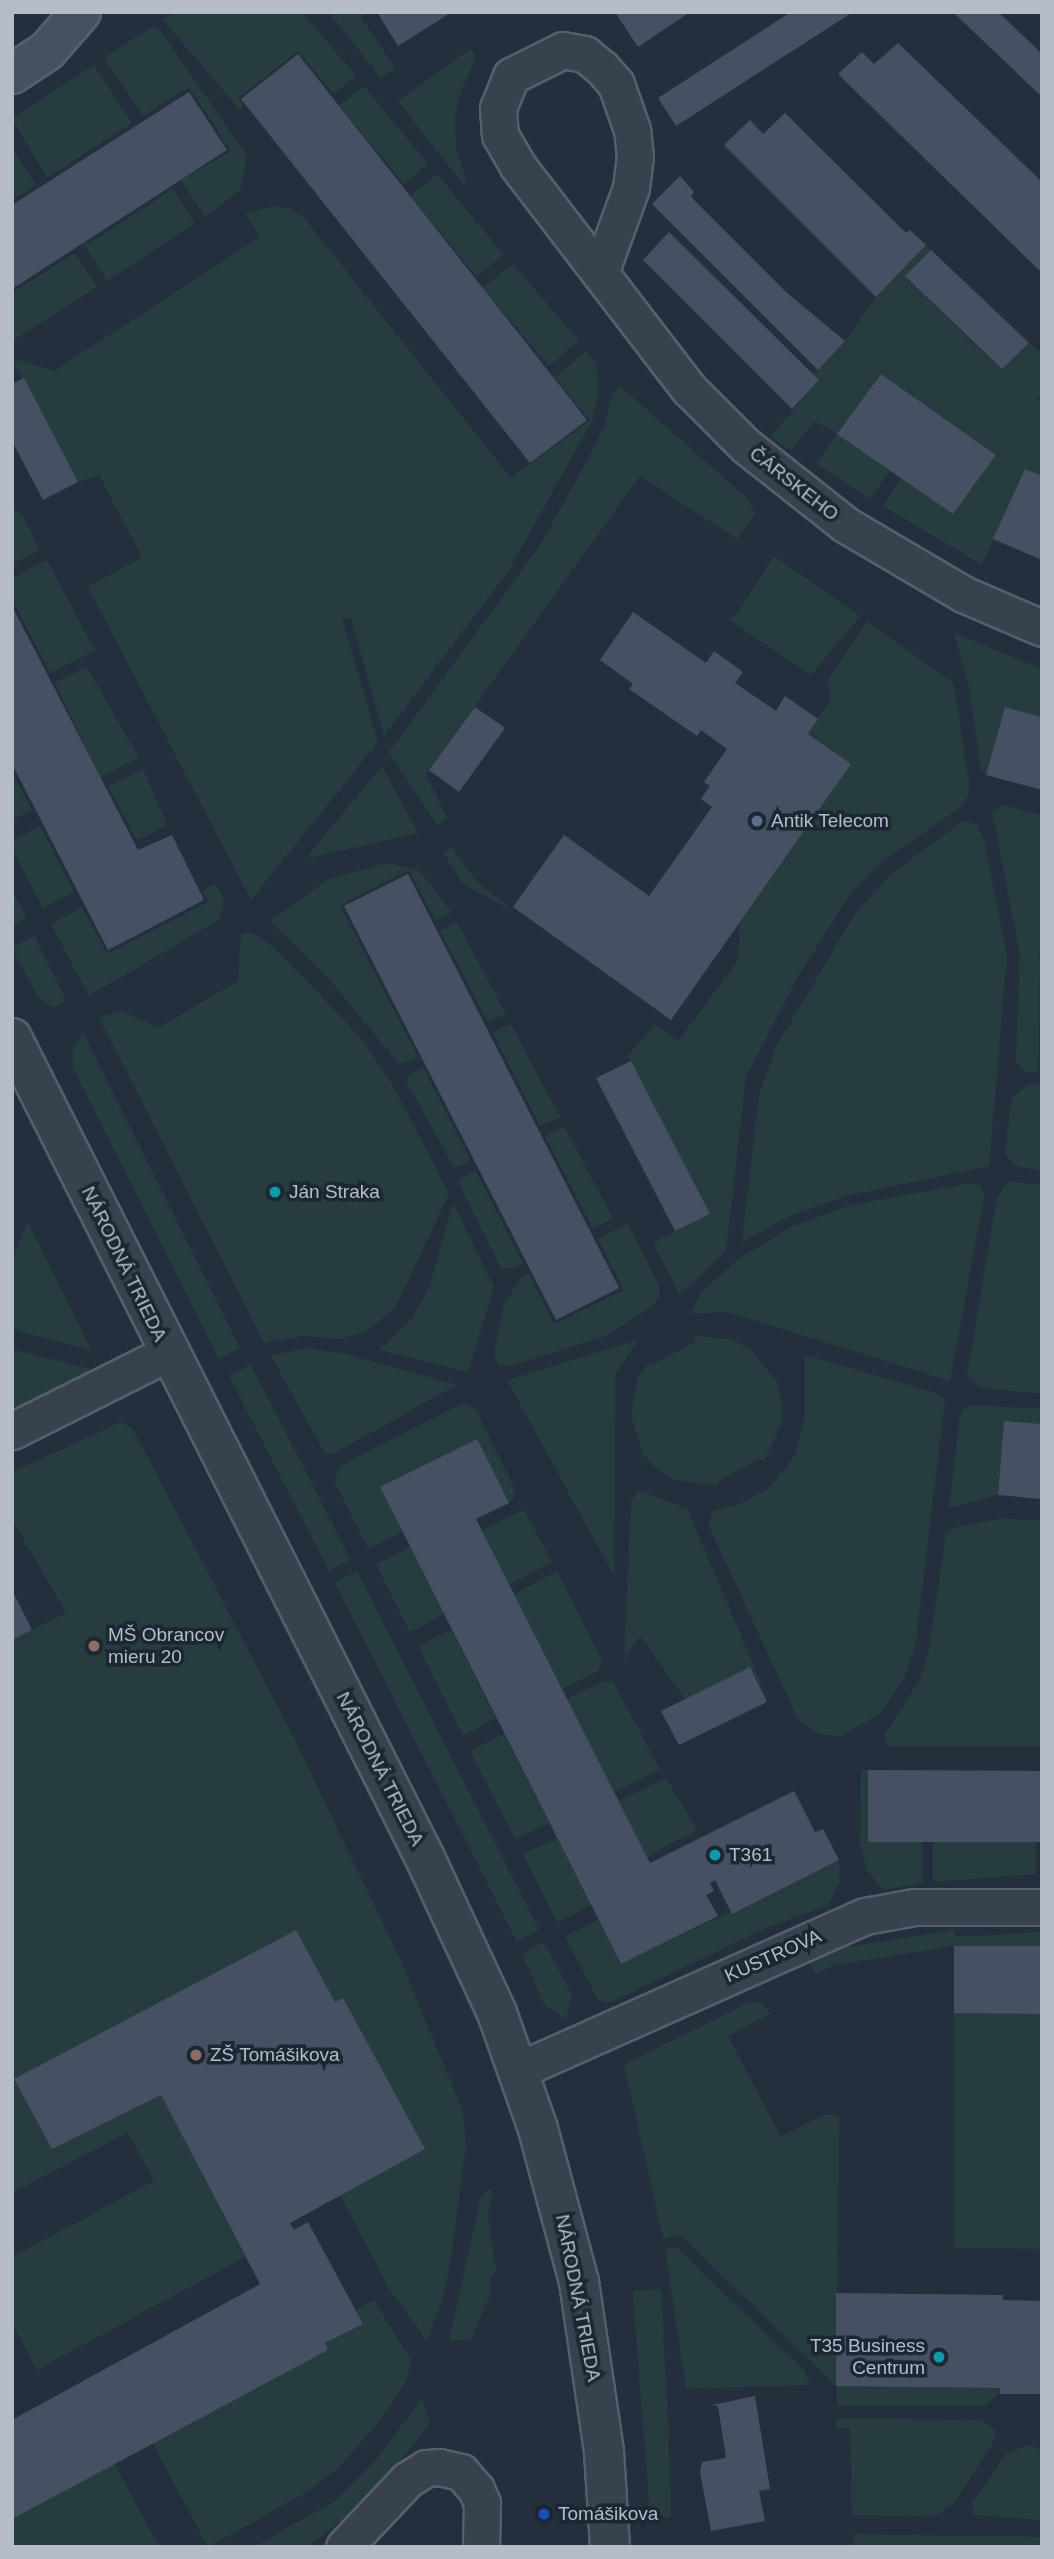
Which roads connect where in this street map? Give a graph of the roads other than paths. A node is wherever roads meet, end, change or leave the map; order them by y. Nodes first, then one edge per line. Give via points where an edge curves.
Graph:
1 (81, 12) edge
2 (12, 74) edge
3 (600, 273) junction
4 (1042, 628) edge
5 (12, 1038) edge
6 (168, 1353) junction
7 (12, 1431) edge
8 (1042, 1907) edge
9 (519, 2070) junction
10 (344, 2547) edge
11 (481, 2547) edge
12 (610, 2547) edge

1 - 2 main road via 47,51
3 - 3 street, ČÁRSKEHO via 631,188 632,130 616,84 585,54 563,50 511,76 498,108 500,135 517,165
3 - 4 street, ČÁRSKEHO via 689,389 799,493 896,557 963,594
5 - 6 street, NÁRODNÁ TRIEDA
6 - 7 street
6 - 9 street, NÁRODNÁ TRIEDA via 425,1858
8 - 9 street, KUSTROVA via 914,1907 865,1916
9 - 12 street, NÁRODNÁ TRIEDA via 584,2311 604,2452
10 - 11 street via 416,2473 452,2467 470,2479 482,2503

